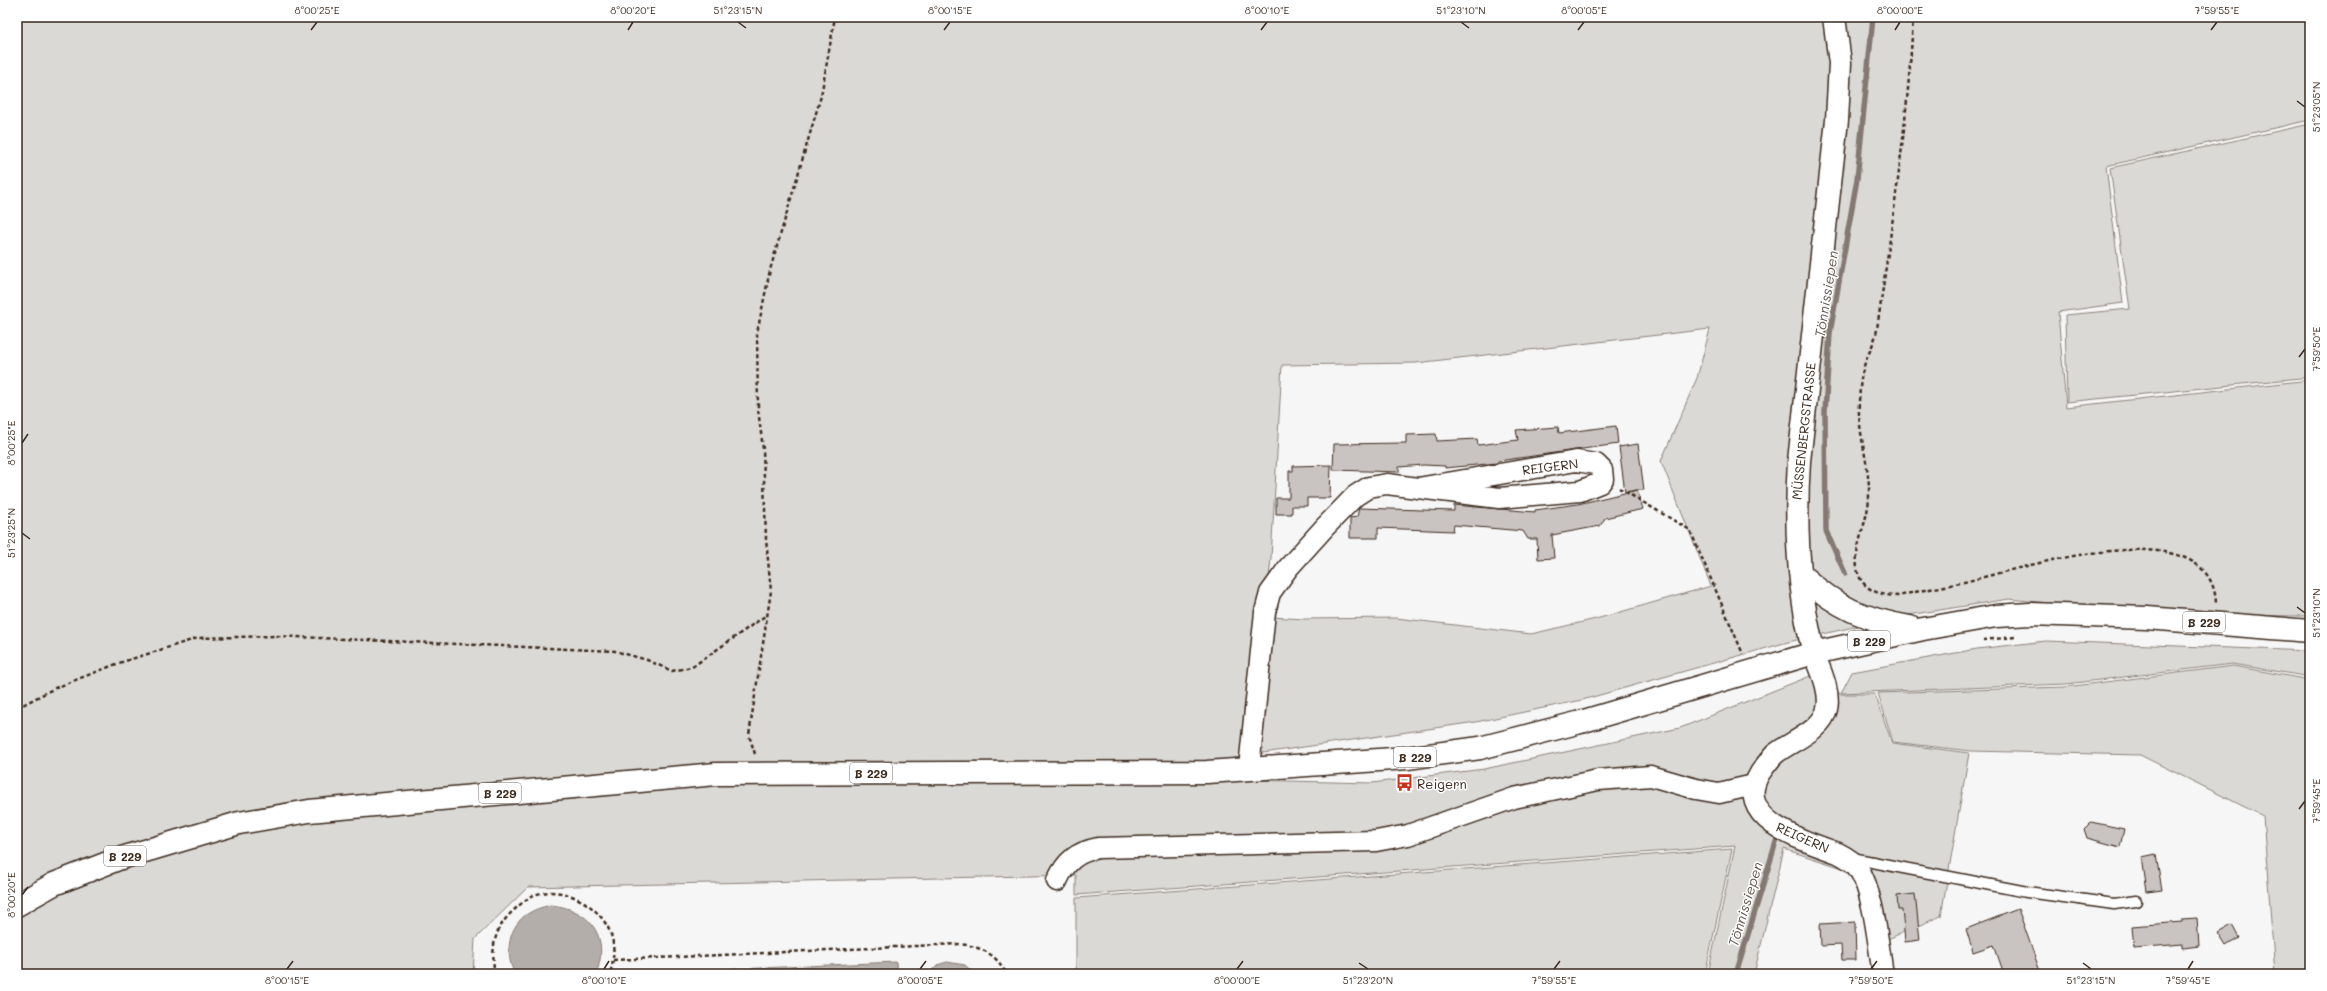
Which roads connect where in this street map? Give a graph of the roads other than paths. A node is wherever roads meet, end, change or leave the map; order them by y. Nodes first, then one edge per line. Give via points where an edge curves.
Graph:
1 (1834, 17) edge
2 (1418, 488) junction
3 (1802, 576) junction
4 (1923, 629) junction
5 (2310, 630) edge
6 (1814, 653) junction
7 (1249, 768) junction
8 (1754, 785) junction
9 (1848, 858) junction
10 (1058, 880) dead end
11 (2136, 901) dead end
12 (17, 905) edge
13 (1883, 974) edge

1 - 3 main road, MÜSSENBERGSTRASSE via 1840,63 1839,88 1796,508
2 - 2 street, REIGERN via 1512,498 1580,491 1596,486 1603,479 1599,466 1576,462
2 - 7 street, REIGERN via 1377,485 1361,491 1274,585 1264,612
3 - 4 main road via 1840,606 1878,621
3 - 6 main road, MÜSSENBERGSTRASSE
4 - 5 main road, B 229 via 1996,616 2030,614
4 - 6 main road, B 229
6 - 7 main road, B 229 via 1577,723 1480,748 1406,758
6 - 8 street via 1828,698 1827,710 1814,728 1768,761
7 - 12 main road, B 229 via 1207,772 1111,774 761,773 657,778 309,811 239,823 118,858 59,881
8 - 9 street, REIGERN via 1753,799 1766,820 1800,838
8 - 10 street via 1719,793 1696,790 1651,776 1627,777 1575,784 1520,796 1414,833 1376,841 1098,848 1084,850 1075,856 1062,870
9 - 11 lane via 2034,893 2114,904
9 - 13 street, REIGERN via 1858,867 1866,883

